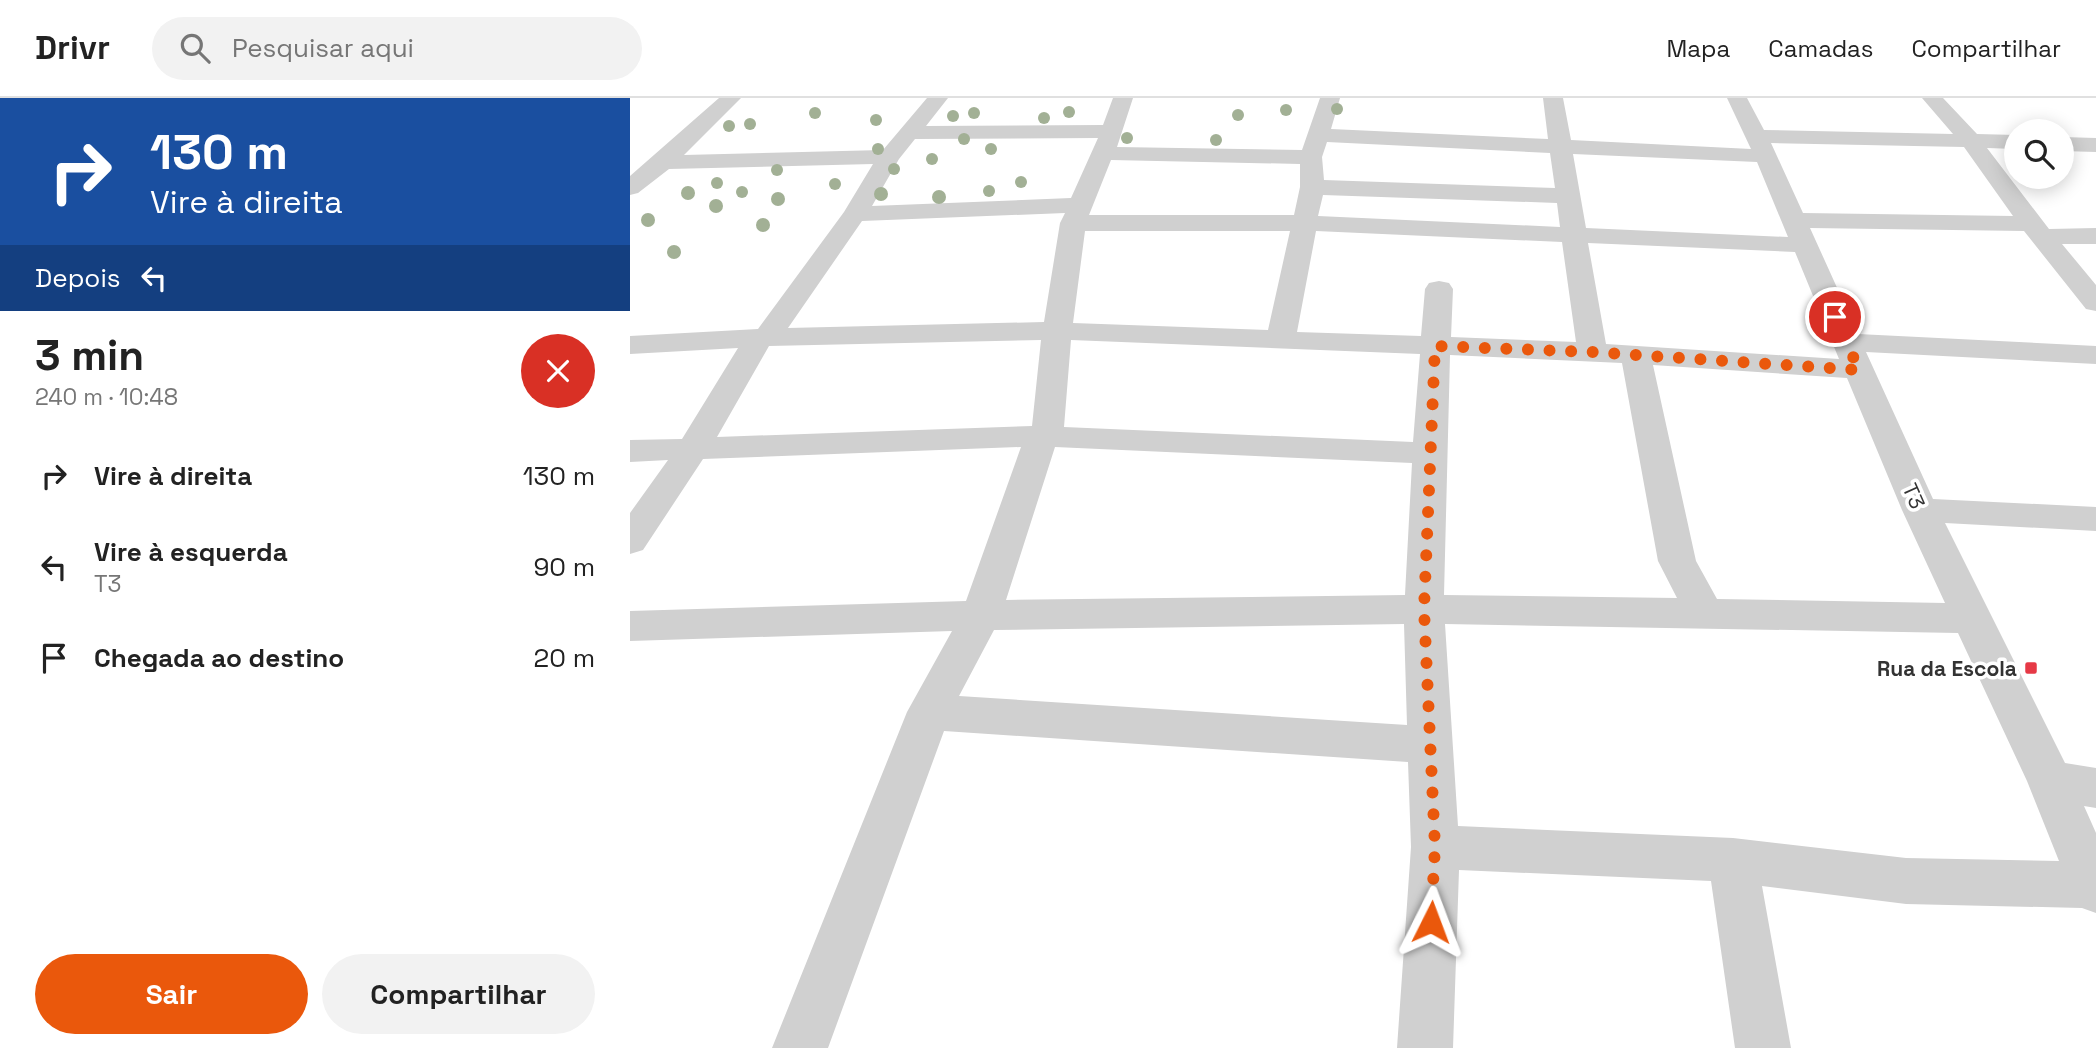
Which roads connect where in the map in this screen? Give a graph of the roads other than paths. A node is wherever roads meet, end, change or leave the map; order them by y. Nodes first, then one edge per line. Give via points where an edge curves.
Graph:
1 (730, 98) edge
2 (937, 98) edge
3 (1330, 98) edge
4 (1553, 98) edge
5 (1737, 98) edge
6 (1932, 98) edge
7 (1112, 127) edge
8 (909, 132) junction
9 (1970, 140) junction
10 (2004, 141) edge
11 (2074, 144) edge
12 (2096, 145) edge
13 (1316, 146) junction
14 (1761, 146) junction
15 (1560, 148) junction
16 (640, 154) dead end
17 (668, 157) junction
18 (889, 158) junction
19 (1312, 187) junction
20 (630, 188) edge
21 (1569, 196) junction
22 (855, 214) junction
23 (1077, 214) junction
24 (1303, 223) junction
25 (2036, 231) junction
26 (1798, 232) junction
27 (1575, 236) junction
28 (2096, 236) edge
29 (1439, 289) dead end
30 (2096, 303) edge
31 (1057, 331) junction
32 (763, 338) junction
33 (1281, 338) junction
34 (1845, 342) junction
35 (630, 345) edge
36 (1435, 346) junction
37 (1592, 352) junction
38 (1636, 355) junction
39 (2096, 355) edge
40 (1859, 370) junction
41 (1042, 436) junction
42 (693, 449) junction
43 (630, 451) edge
44 (1429, 453) junction
45 (1920, 510) junction
46 (2096, 519) edge
47 (630, 541) edge
48 (1424, 609) junction
49 (1705, 614) junction
50 (981, 615) junction
51 (1970, 618) junction
52 (630, 626) edge
53 (929, 712) junction
54 (1430, 745) junction
55 (2050, 781) junction
56 (2096, 788) edge
57 (1435, 847) junction
58 (1733, 860) junction
59 (2095, 888) edge
60 (800, 1048) edge
61 (1425, 1048) edge
62 (1763, 1048) edge

1 - 17 street
2 - 8 street
3 - 13 street
4 - 15 street
5 - 14 street, T3
6 - 9 street
7 - 8 street
7 - 13 street
7 - 23 street
8 - 18 street
9 - 10 street
9 - 14 street
9 - 25 street
11 - 12 street
13 - 15 street
13 - 19 street
14 - 15 street
14 - 26 street, T3
15 - 21 street
16 - 17 street
17 - 18 street
17 - 20 street
18 - 22 street
19 - 21 street
19 - 24 street
21 - 27 street
22 - 23 street
22 - 32 street
23 - 24 street
23 - 31 street
24 - 27 street
24 - 33 street
25 - 26 street
25 - 28 street
25 - 30 street
26 - 27 street
26 - 34 street, T3
27 - 37 street
29 - 36 street
31 - 32 street
31 - 33 street
31 - 41 street via 1050,423
32 - 35 street
32 - 42 street
33 - 36 street
34 - 39 street
34 - 40 street, T3
36 - 37 street
36 - 44 street
37 - 38 street
38 - 40 street
38 - 49 street via 1677,561
40 - 45 street, T3
41 - 42 street
41 - 44 street
41 - 50 street
42 - 43 street
42 - 47 street
44 - 48 street
45 - 46 street
45 - 51 street, T3
48 - 49 street
48 - 50 street
48 - 54 street
49 - 51 street
50 - 52 street
50 - 53 street
51 - 55 street, T3
53 - 54 street
53 - 60 street
54 - 57 street
55 - 56 street
55 - 59 street, T3
57 - 58 street
57 - 61 street
58 - 59 street via 1906,881
58 - 62 street

